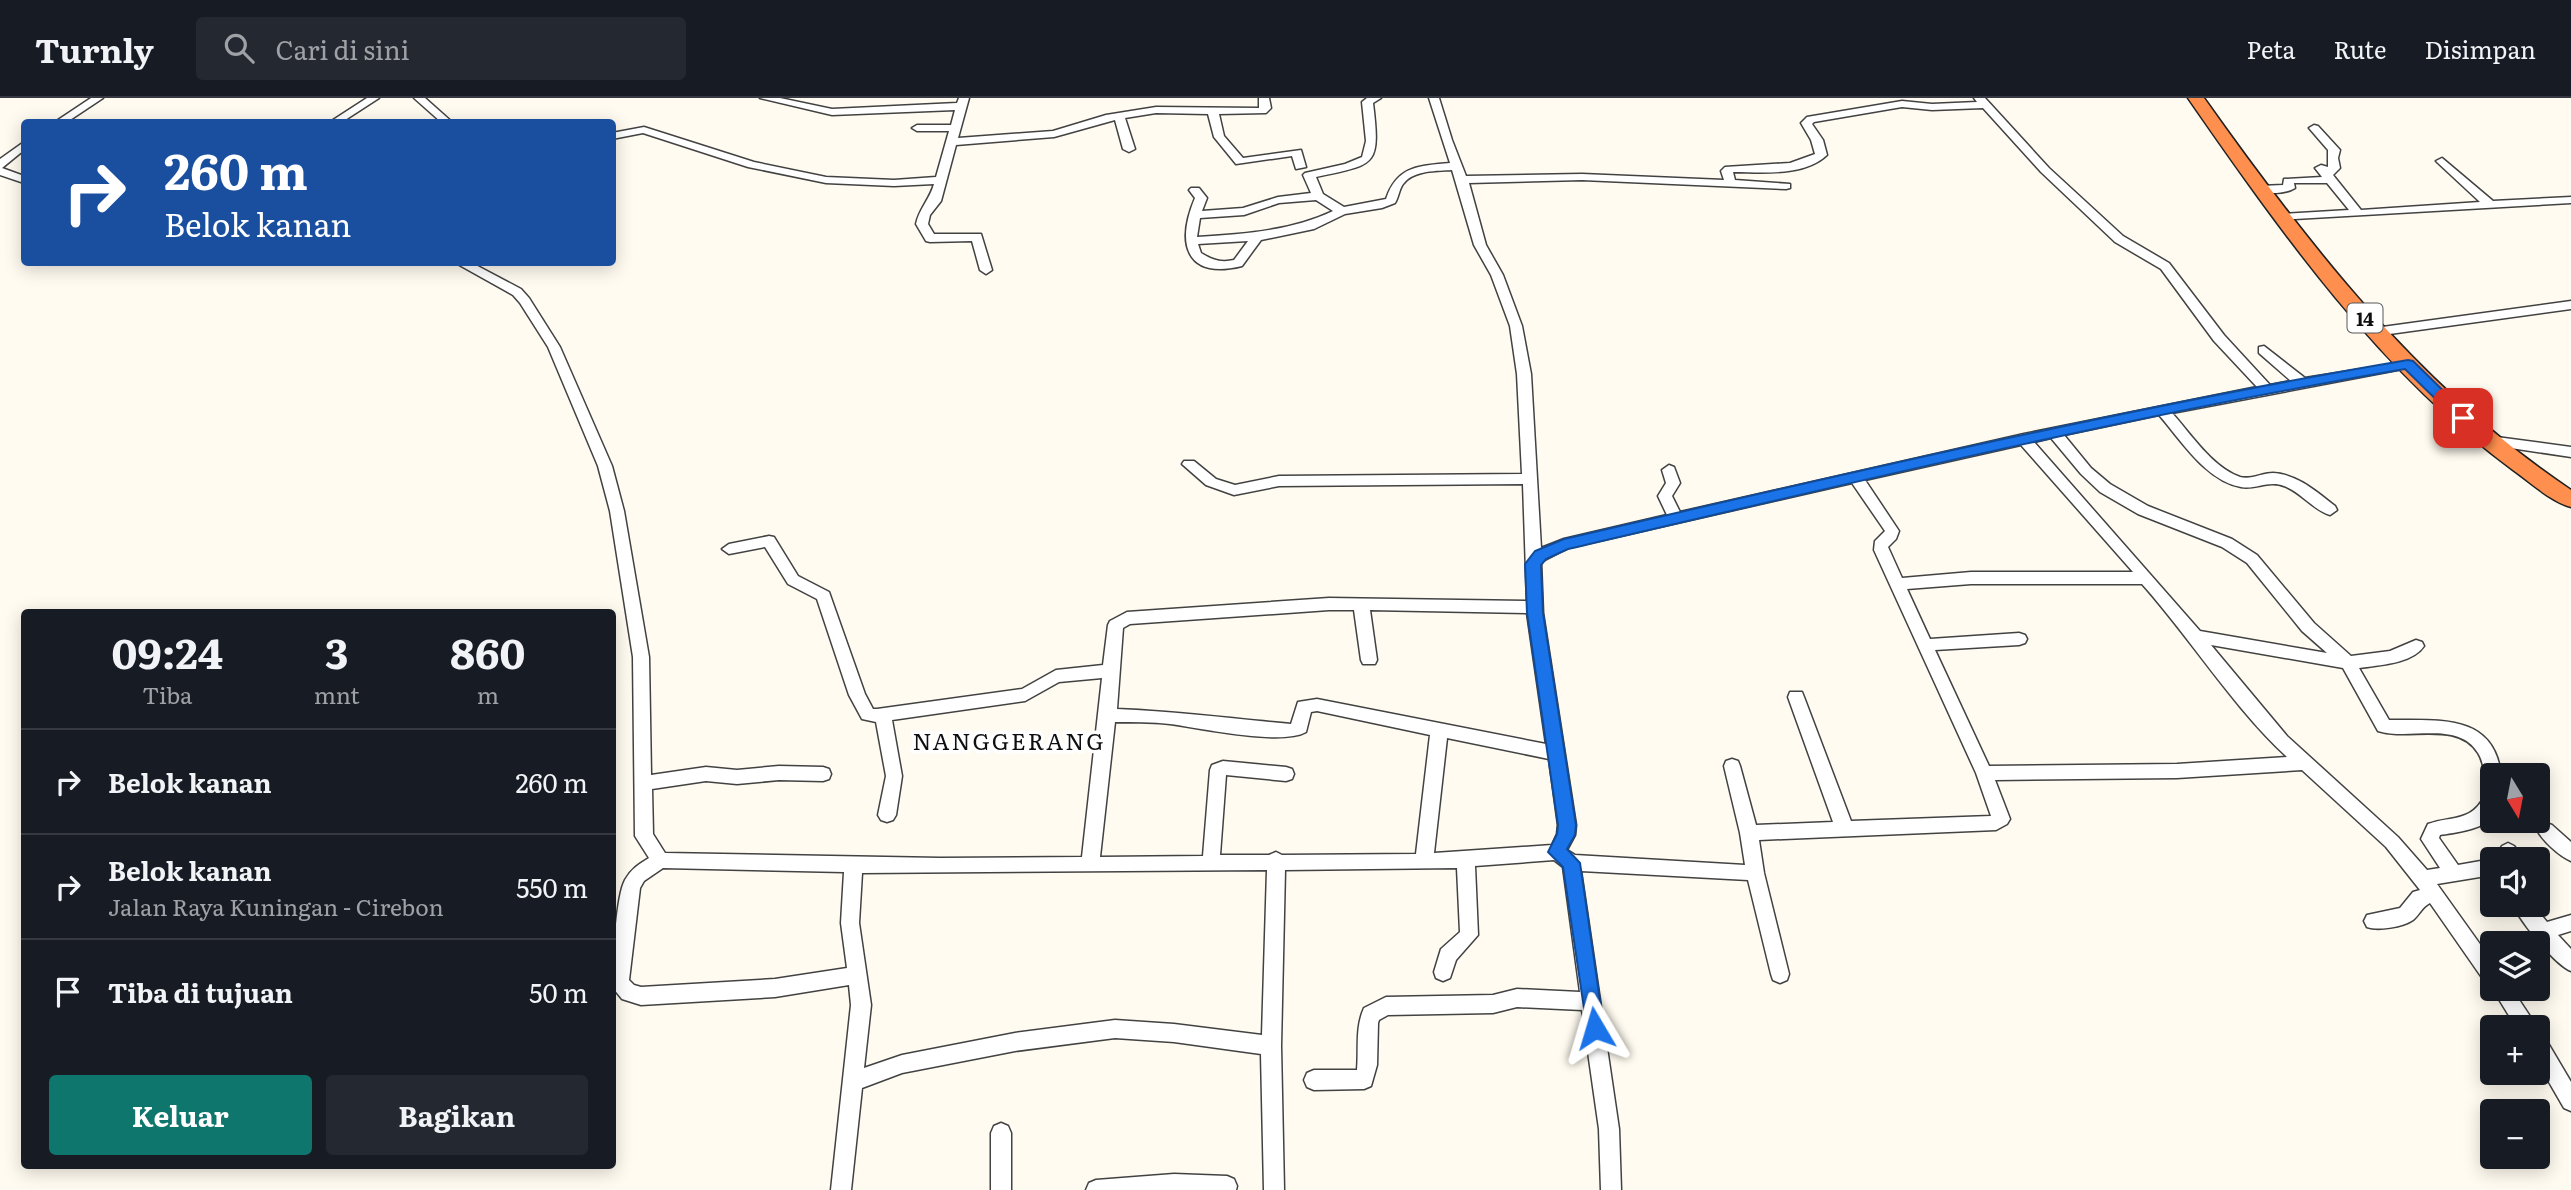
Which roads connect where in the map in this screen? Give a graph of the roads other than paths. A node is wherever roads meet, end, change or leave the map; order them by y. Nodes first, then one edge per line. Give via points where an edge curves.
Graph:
1 (99, 98) edge
2 (374, 98) edge
3 (419, 98) edge
4 (765, 98) edge
5 (1264, 98) edge
6 (1376, 98) edge
7 (1434, 98) edge
8 (2196, 98) edge
9 (1981, 101) edge
10 (963, 102) edge
11 (1213, 110) junction
12 (1119, 115) junction
13 (65, 119) edge
14 (340, 119) edge
15 (444, 119) edge
16 (916, 128) dead end
17 (956, 128) junction
18 (2314, 128) dead end
19 (616, 135) edge
20 (952, 142) junction
21 (20, 148) edge
22 (1129, 149) dead end
23 (0, 156) edge
24 (2442, 161) dead end
25 (0, 165) edge
26 (1457, 166) junction
27 (1300, 167) dead end
28 (0, 171) edge
29 (2326, 174) junction
30 (21, 179) edge
31 (939, 180) junction
32 (1462, 180) junction
33 (1730, 183) junction
34 (1786, 186) dead end
35 (2260, 189) junction
36 (1195, 190) dead end
37 (1318, 196) junction
38 (2571, 200) edge
39 (2489, 204) junction
40 (1342, 211) junction
41 (2358, 214) junction
42 (1194, 215) junction
43 (2283, 218) junction
44 (1257, 237) junction
45 (1191, 241) junction
46 (468, 266) edge
47 (484, 266) edge
48 (475, 270) junction
49 (986, 270) dead end
50 (2571, 305) edge
51 (2375, 332) junction
52 (2264, 350) dead end
53 (2408, 364) junction
54 (2301, 382) junction
55 (2265, 388) junction
56 (2163, 411) junction
57 (2054, 433) junction
58 (2024, 439) junction
59 (2489, 441) junction
60 (2571, 453) edge
61 (1189, 464) dead end
62 (1669, 470) dead end
63 (1856, 477) junction
64 (1530, 479) junction
65 (2571, 500) edge
66 (2330, 510) dead end
67 (1676, 518) junction
68 (729, 548) dead end
69 (1534, 560) junction
70 (2147, 578) junction
71 (1896, 584) junction
72 (1361, 604) junction
73 (1535, 607) junction
74 (2196, 636) junction
75 (2020, 639) dead end
76 (1925, 645) junction
77 (2416, 646) dead end
78 (1369, 660) dead end
79 (2348, 663) junction
80 (1110, 671) junction
81 (1796, 697) dead end
82 (1107, 715) junction
83 (883, 716) junction
84 (1439, 731) junction
85 (1555, 753) junction
86 (2303, 763) junction
87 (2490, 763) edge
88 (1732, 766) dead end
89 (1984, 773) junction
90 (1286, 774) dead end
91 (823, 775) dead end
92 (645, 783) junction
93 (887, 815) dead end
94 (2480, 818) edge
95 (1844, 827) junction
96 (1749, 833) junction
97 (2549, 833) edge
98 (2571, 853) edge
99 (1564, 858) junction
100 (1466, 859) junction
101 (660, 860) junction
102 (1276, 860) junction
103 (1424, 861) junction
104 (1211, 862) junction
105 (1090, 863) junction
106 (853, 865) junction
107 (2480, 868) edge
108 (2452, 872) junction
109 (1755, 873) junction
110 (2429, 886) junction
111 (2532, 917) edge
112 (2373, 921) dead end
113 (2571, 923) edge
114 (2543, 931) joint
115 (2550, 939) edge
116 (2480, 959) edge
117 (2571, 962) edge
118 (1443, 972) dead end
119 (1780, 974) dead end
120 (855, 975) junction
121 (1591, 1002) junction
122 (1271, 1046) junction
123 (2550, 1065) edge
124 (1314, 1080) dead end
125 (854, 1081) junction
126 (2571, 1101) edge
127 (1001, 1133) dead end
128 (1227, 1186) dead end
129 (841, 1190) edge
130 (1000, 1190) edge
131 (1096, 1190) edge
132 (1274, 1190) edge
133 (1611, 1190) edge

1 - 13 street
2 - 14 street
3 - 15 street
4 - 10 street via 844,112
5 - 11 street via 1262,111
6 - 37 street via 1367,102 1374,148 1371,156 1362,163 1309,175
7 - 26 street
8 - 35 highway, 14
9 - 33 street via 1932,107 1902,104 1811,119 1806,122 1821,150 1816,159 1786,166 1729,169
9 - 55 street via 2045,170 2119,239 2165,266 2219,338
10 - 17 street
11 - 12 street
11 - 27 street via 1219,137 1240,162 1297,152
12 - 20 street via 1054,134
12 - 22 street
16 - 17 street
17 - 20 street
18 - 29 street via 2334,150 2334,168
19 - 31 street via 644,130 752,165 826,180
20 - 31 street
21 - 23 street
21 - 25 street
24 - 39 street
26 - 32 street
26 - 40 street via 1406,176 1391,201
28 - 30 street
29 - 35 street via 2288,181 2289,188
29 - 41 street
31 - 49 street via 935,201 922,218 927,235 977,237
32 - 33 street via 1583,177
32 - 64 street via 1480,245 1516,326
33 - 34 street
35 - 43 highway, 14
36 - 42 street via 1200,198
37 - 40 street
37 - 42 street via 1278,200 1244,211
38 - 39 street
39 - 41 street
40 - 44 street via 1310,226
41 - 43 street
42 - 45 street
43 - 51 highway, 14
44 - 45 street
44 - 45 street via 1244,259 1230,265 1199,258
46 - 48 street
47 - 48 street
48 - 92 street via 517,292 540,322 605,466 638,635
50 - 51 street
51 - 53 highway, 14
52 - 54 street
53 - 54 street
53 - 59 highway, 14
54 - 55 street
55 - 56 street
56 - 57 street
56 - 66 street via 2232,479 2288,482
57 - 58 street
57 - 79 street via 2105,488 2143,510 2245,553 2308,627
58 - 63 street
58 - 70 street
59 - 60 street
59 - 65 highway, 14
61 - 64 street via 1211,482 1234,490 1279,481
62 - 67 street via 1673,483 1665,496
63 - 67 street
63 - 71 street via 1892,531 1880,545
64 - 69 street
67 - 69 street via 1564,544
68 - 83 street via 769,541 793,580 824,596 857,695 868,715
69 - 73 street
70 - 71 street via 1983,578
70 - 74 street
71 - 76 street
72 - 73 street
72 - 78 street
72 - 80 street via 1127,618 1116,625
73 - 85 street
74 - 79 street
74 - 86 street via 2240,694
75 - 76 street
76 - 89 street
77 - 79 street via 2392,657
79 - 87 street via 2384,726 2458,729 2483,745
80 - 82 street
80 - 83 street via 1056,676 1026,695
81 - 95 street
82 - 84 street via 1293,731 1300,727 1304,707 1317,705
82 - 105 street
83 - 93 street via 894,776
84 - 85 street
84 - 103 street
85 - 99 street via 1567,825
86 - 89 street via 2176,771
86 - 110 street via 2392,842
88 - 96 street
89 - 95 street via 2001,819 1996,823
90 - 104 street via 1218,771
91 - 92 street via 716,774
92 - 101 street via 644,836
94 - 108 street via 2430,833
95 - 96 street
96 - 109 street
97 - 98 street
99 - 100 street
99 - 109 street
99 - 121 street
100 - 103 street
100 - 118 street via 1469,934 1448,955
101 - 106 street
101 - 120 street via 638,875 629,892 620,980 629,993 775,988
102 - 103 street
102 - 104 street
102 - 122 street
104 - 105 street
105 - 106 street
106 - 120 street via 850,923
107 - 108 street
108 - 110 street
109 - 119 street
110 - 112 street via 2408,914
110 - 116 street
111 - 114 street
113 - 114 street
115 - 117 street
120 - 125 street via 861,1005
121 - 124 street via 1517,998 1493,1004 1386,1006 1371,1014 1367,1022 1364,1079
121 - 133 street via 1609,1129
122 - 125 street via 1115,1029 902,1064
122 - 132 street
123 - 126 street
125 - 129 street
127 - 130 street
128 - 131 street via 1174,1184

